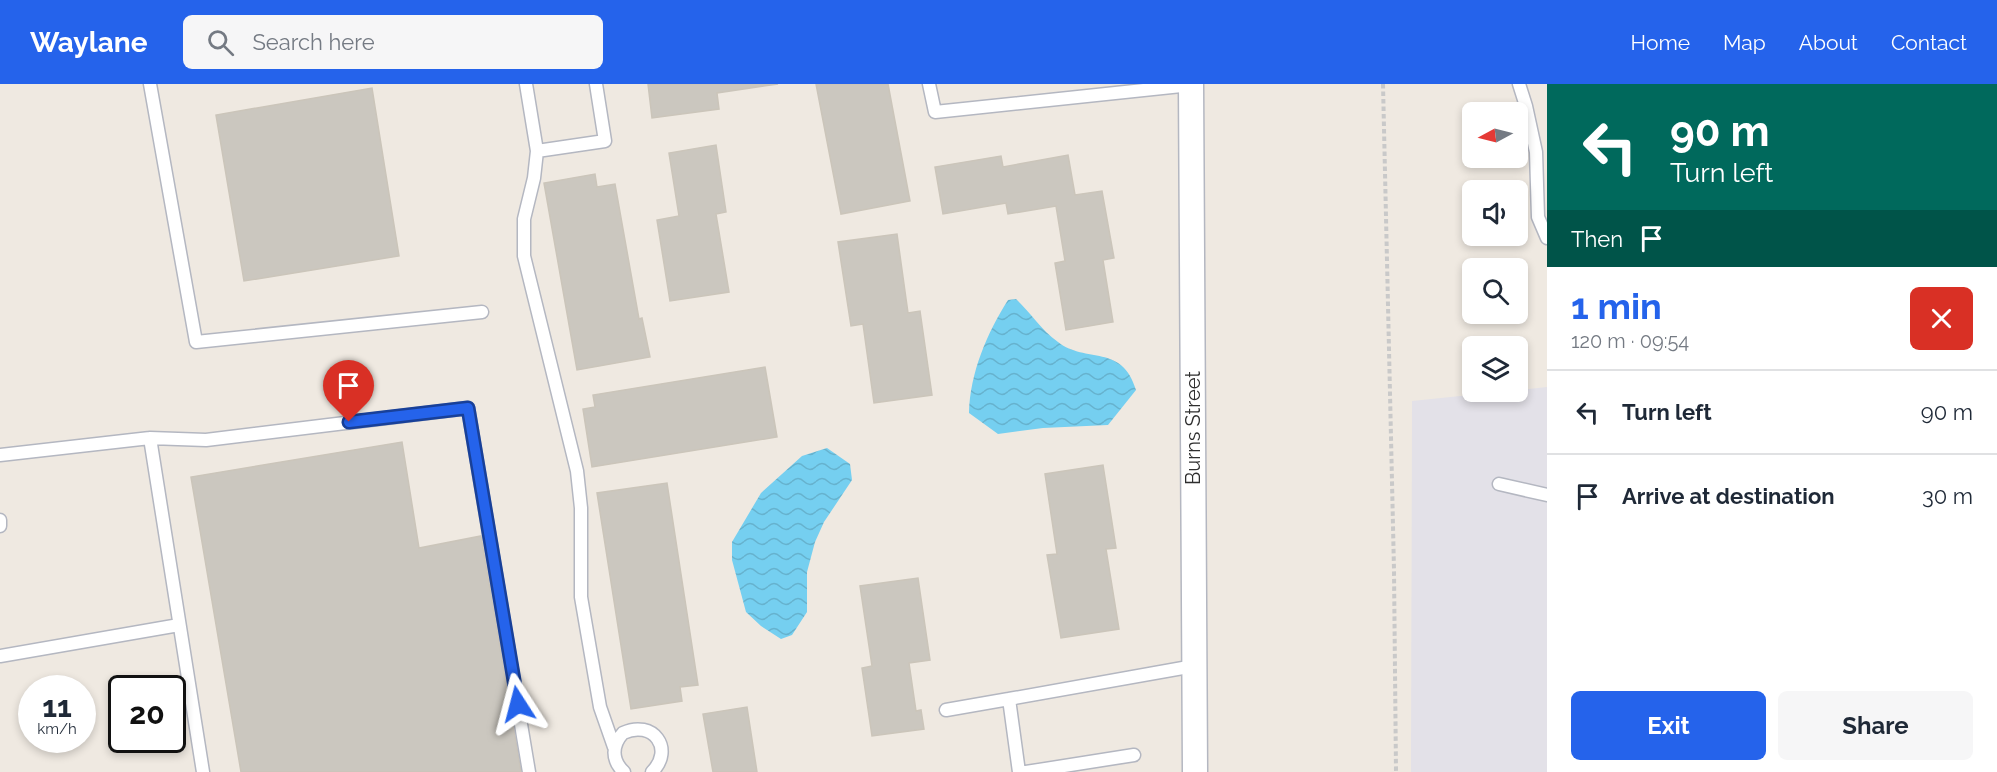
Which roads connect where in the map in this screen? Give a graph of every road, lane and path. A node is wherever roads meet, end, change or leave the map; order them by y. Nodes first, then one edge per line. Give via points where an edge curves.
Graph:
1 (150, 84) edge
2 (526, 84) edge
3 (596, 84) edge
4 (929, 84) edge
5 (1191, 84) edge
6 (1383, 84) edge
7 (1519, 84) edge
8 (537, 151) junction
9 (1547, 238) edge
10 (482, 312) dead end
11 (150, 438) junction
12 (0, 455) edge
13 (1499, 484) dead end
14 (1547, 495) edge
15 (0, 520) edge
16 (0, 526) edge
17 (179, 625) junction
18 (0, 656) edge
19 (1194, 666) junction
20 (1010, 699) junction
21 (946, 710) dead end
22 (614, 747) junction
23 (1134, 755) dead end
24 (203, 772) edge
25 (529, 772) edge
26 (624, 772) edge
27 (652, 772) edge
28 (1020, 772) edge
29 (1026, 772) edge
30 (1195, 772) edge
31 (1396, 772) edge

1 - 10 lane via 196,342
2 - 8 lane
3 - 8 lane via 605,141
4 - 5 lane via 935,112
5 - 19 street, Burns Street
6 - 31 path
7 - 9 lane via 1536,152 1538,217
8 - 22 lane via 524,219 524,256 577,471 581,597 600,708
11 - 12 lane
11 - 17 lane
11 - 25 lane via 206,440 468,408
13 - 14 lane
15 - 16 lane
17 - 18 lane
17 - 24 lane
19 - 20 lane
19 - 30 street, Burns Street
20 - 21 lane
20 - 28 lane
22 - 26 lane via 615,761
22 - 27 lane via 623,733 647,730 662,750
23 - 29 lane

